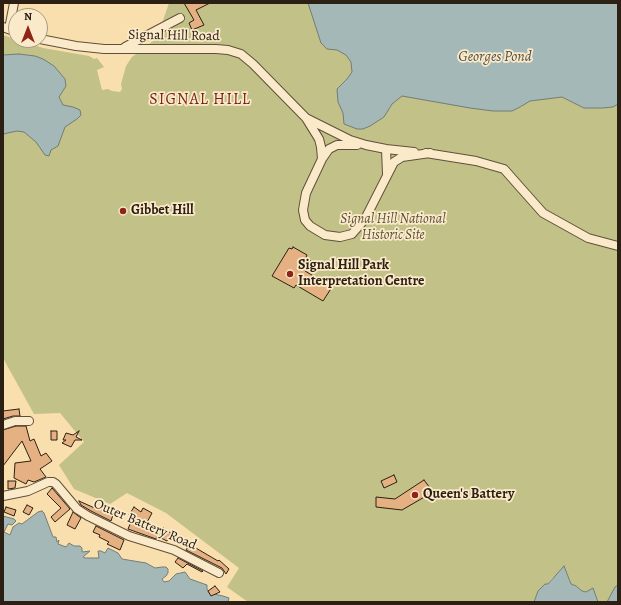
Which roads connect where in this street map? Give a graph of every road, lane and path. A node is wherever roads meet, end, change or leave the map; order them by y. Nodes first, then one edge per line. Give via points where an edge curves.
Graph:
1 (180, 18) dead end
2 (48, 40) edge
3 (123, 49) junction
4 (306, 118) junction
5 (366, 145) junction
6 (386, 149) junction
7 (430, 153) junction
8 (322, 159) junction
9 (387, 175) junction
10 (618, 246) edge
11 (29, 421) dead end
12 (3, 425) edge
13 (3, 496) edge
14 (219, 573) dead end

1 - 3 street
2 - 3 street, Signal Hill Road via 93,48
3 - 4 street, Signal Hill Road via 216,49 236,52 253,64
4 - 5 street, Signal Hill Road via 350,140
4 - 8 street, Signal Hill Road via 320,142
5 - 6 street, Signal Hill Road
5 - 8 street via 337,145 329,149
6 - 7 street, Signal Hill Road
6 - 9 street
7 - 9 street, Signal Hill Road via 400,158 393,163
7 - 10 street, Signal Hill Road via 504,169 543,213 588,238
8 - 9 street, Signal Hill Road via 306,193 303,210 305,220 310,226 325,235 346,237 356,231 373,205
11 - 12 street via 15,421
13 - 14 street, Outer Battery Road via 28,492 53,482 77,509 88,516 129,536 174,550

